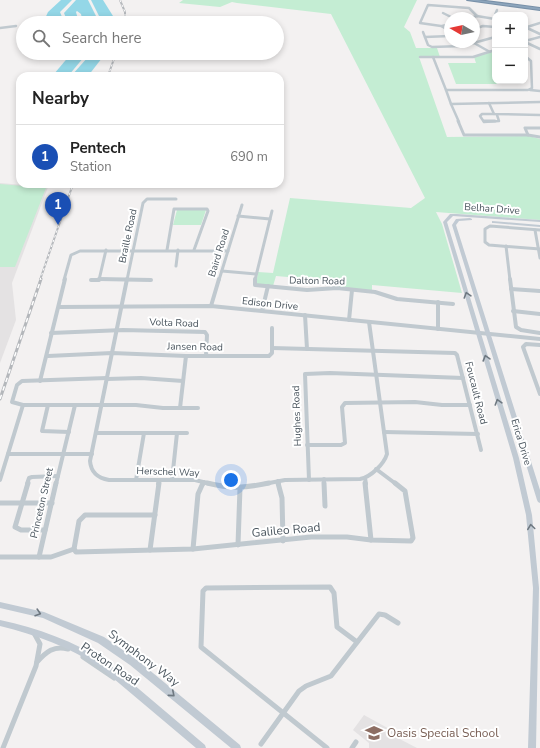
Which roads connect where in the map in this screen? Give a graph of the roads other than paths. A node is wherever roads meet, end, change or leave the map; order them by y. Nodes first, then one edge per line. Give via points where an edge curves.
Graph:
1 (469, 0) edge
2 (487, 0) edge
3 (540, 8) edge
4 (473, 12) edge
5 (480, 16) edge
6 (492, 17) edge
7 (540, 23) edge
8 (16, 26) dead end
9 (442, 26) edge
10 (528, 26) edge
11 (480, 27) edge
12 (492, 27) edge
13 (0, 28) edge
14 (528, 28) edge
15 (423, 32) dead end
16 (540, 35) edge
17 (444, 36) edge
18 (481, 36) dead end
19 (425, 38) junction
20 (492, 38) edge
21 (487, 39) junction
22 (528, 40) edge
23 (480, 41) edge
24 (528, 43) edge
25 (444, 47) edge
26 (480, 47) edge
27 (540, 49) edge
28 (490, 52) joint
29 (420, 57) dead end
30 (433, 57) junction
31 (528, 58) edge
32 (446, 90) junction
33 (462, 90) junction
34 (526, 90) junction
35 (530, 90) junction
36 (540, 91) edge
37 (464, 95) dead end
38 (533, 102) junction
39 (540, 102) edge
40 (489, 103) junction
41 (451, 104) junction
42 (496, 115) junction
43 (540, 116) edge
44 (540, 128) edge
45 (528, 135) junction
46 (540, 137) edge
47 (176, 199) dead end
48 (242, 205) dead end
49 (272, 211) dead end
50 (238, 216) junction
51 (270, 219) junction
52 (540, 221) edge
53 (445, 222) joint
54 (454, 225) joint
55 (540, 226) edge
56 (535, 230) junction
57 (540, 230) edge
58 (506, 246) junction
59 (539, 249) edge
60 (106, 250) junction
61 (133, 250) junction
62 (166, 250) junction
63 (178, 250) junction
64 (194, 250) junction
65 (228, 251) junction
66 (540, 258) edge
67 (176, 266) dead end
68 (222, 270) junction
69 (256, 274) junction
70 (90, 280) dead end
71 (99, 280) junction
72 (127, 280) junction
73 (151, 280) dead end
74 (268, 286) junction
75 (511, 288) junction
76 (352, 290) junction
77 (540, 291) edge
78 (438, 302) junction
79 (453, 304) dead end
80 (122, 306) junction
81 (211, 306) junction
82 (59, 307) junction
83 (262, 311) junction
84 (513, 311) junction
85 (540, 314) edge
86 (305, 316) junction
87 (349, 320) junction
88 (369, 322) junction
89 (272, 328) dead end
90 (438, 329) junction
91 (117, 330) junction
92 (540, 332) edge
93 (51, 333) junction
94 (478, 333) junction
95 (488, 334) junction
96 (540, 339) edge
97 (540, 345) edge
98 (272, 348) junction
99 (307, 349) junction
100 (372, 351) junction
101 (112, 354) junction
102 (48, 356) junction
103 (186, 356) junction
104 (206, 356) junction
105 (376, 376) junction
106 (107, 378) junction
107 (463, 378) junction
108 (40, 381) junction
109 (183, 381) junction
110 (540, 394) edge
111 (380, 402) junction
112 (102, 404) junction
113 (23, 405) junction
114 (48, 405) junction
115 (75, 405) junction
116 (470, 405) junction
117 (180, 408) junction
118 (198, 408) dead end
119 (68, 432) junction
120 (384, 432) junction
121 (96, 433) junction
122 (144, 433) junction
123 (176, 433) junction
124 (187, 433) dead end
125 (478, 434) junction
126 (307, 445) junction
127 (481, 450) dead end
128 (8, 454) junction
129 (63, 454) junction
130 (92, 454) junction
131 (376, 469) junction
132 (58, 476) junction
133 (365, 478) junction
134 (324, 479) junction
135 (0, 480) edge
136 (136, 480) junction
137 (159, 480) junction
138 (172, 480) junction
139 (309, 480) junction
140 (278, 481) junction
141 (204, 482) junction
142 (240, 488) junction
143 (540, 500) edge
144 (0, 503) edge
145 (22, 503) junction
146 (52, 503) junction
147 (325, 506) dead end
148 (155, 515) junction
149 (45, 530) junction
150 (371, 540) junction
151 (283, 541) junction
152 (238, 546) junction
153 (193, 549) junction
154 (150, 550) junction
155 (75, 551) junction
156 (0, 557) edge
157 (39, 557) junction
158 (0, 605) edge
159 (0, 623) edge
160 (398, 624) dead end
161 (32, 630) junction
162 (357, 642) junction
163 (37, 662) junction
164 (150, 704) junction
165 (283, 713) junction
166 (356, 742) dead end
167 (261, 744) dead end
168 (3, 748) edge
169 (202, 748) edge
170 (237, 748) edge
171 (327, 748) edge
172 (352, 748) edge
173 (532, 748) edge

1 - 3 highway
2 - 3 highway
4 - 9 street via 469,8 428,4 419,22
5 - 6 street
7 - 10 street
8 - 13 street
11 - 12 street
14 - 16 street
15 - 19 street
16 - 22 street
17 - 19 street
18 - 21 street
19 - 25 street via 428,46
20 - 21 street
21 - 23 street
24 - 27 street
26 - 28 street
28 - 30 street via 473,57
29 - 30 street
30 - 32 street
31 - 35 street via 532,61
32 - 33 street
32 - 41 street
33 - 34 street
33 - 37 street
34 - 35 street
34 - 38 street
35 - 36 street
38 - 39 street
38 - 40 street
40 - 41 street via 467,101
40 - 42 street
41 - 45 street via 464,135
42 - 42 street via 482,114 480,116 484,122 496,123 499,121
42 - 43 street
44 - 45 street via 525,128
45 - 46 street
47 - 61 street, Braille Road via 144,201
48 - 50 street, Baird Road
49 - 51 street
50 - 51 street
50 - 65 street, Baird Road
51 - 69 street
52 - 53 main road, Belhar Drive via 452,215
94 -> 53 main road, Erica Drive
54 - 55 main road, Belhar Drive via 458,220 467,219
54 - 95 main road, Erica Drive
56 - 57 street, Belhar Drive
56 - 58 street, Belhar Drive via 486,227 487,244
56 - 59 street
58 - 59 street
58 - 75 street
59 - 66 street
60 - 61 street
60 - 71 street
60 - 82 street via 80,251 72,254
61 - 62 street
61 - 72 street, Braille Road
62 - 63 street
62 - 64 street via 174,209 207,209
63 - 64 street
63 - 67 street
64 - 65 street
65 - 68 street, Baird Road
68 - 69 street
68 - 81 street, Baird Road
69 - 74 street, Dalton Road via 254,284
70 - 71 street
71 - 72 street
72 - 73 street
72 - 80 street, Braille Road
74 - 76 street, Dalton Road via 307,290
74 - 83 street
75 - 77 street
75 - 84 street
76 - 78 street, Dalton Road via 375,292 397,299
76 - 87 street
78 - 79 street, Dalton Road
78 - 90 street
80 - 81 street, Edison Drive
80 - 82 street, Edison Drive
80 - 91 street, Herschel Way
81 - 83 street, Edison Drive
82 - 93 street
83 - 86 street, Edison Drive
84 - 85 street
84 - 92 street via 518,329
86 - 87 street, Edison Drive
86 - 99 street
87 - 88 street, Edison Drive
88 - 90 street, Edison Drive
88 - 100 street
89 - 98 street
90 - 94 street, Edison Drive
91 - 93 street
91 - 101 street, Herschel Way
91 - 104 street, Volta Road via 206,333
93 - 102 street
94 - 95 street, Edison Drive
173 -> 94 main road, Erica Drive via 536,588 532,536 520,472
95 - 96 street, Edison Drive
95 - 143 main road, Erica Drive
97 - 110 street via 526,344 524,347
98 - 99 street
98 - 104 street, Jansen Road via 270,355 265,356
99 - 100 street
100 - 105 street
100 - 107 street, Foucault Road via 455,353 458,355
101 - 102 street, Jansen Road
101 - 103 street, Jansen Road
101 - 106 street, Herschel Way
102 - 108 street
103 - 104 street, Jansen Road
103 - 109 street
105 - 107 street
105 - 111 street
105 - 126 street, Hughes Road via 305,374
106 - 108 street
106 - 109 street
106 - 112 street, Herschel Way
107 - 116 street, Foucault Road
108 - 113 street via 22,381 17,385 12,402
109 - 117 street
111 - 116 street
111 - 120 street
111 - 126 street via 343,404 346,440 344,444
112 - 115 street
112 - 117 street
112 - 121 street, Herschel Way
113 - 114 street
113 - 128 street
114 - 115 street
114 - 119 street via 42,431
115 - 119 street, Princeton Street
116 - 125 street, Foucault Road
117 - 118 street
119 - 129 street, Princeton Street
120 - 125 street
120 - 131 street via 387,456
121 - 122 street
121 - 130 street, Herschel Way
122 - 123 street
122 - 136 street
123 - 124 street
123 - 138 street
125 - 127 street, Foucault Road
126 - 139 street, Hughes Road
128 - 129 street
128 - 135 street
129 - 130 street
129 - 132 street, Princeton Street
130 - 136 street, Herschel Way via 90,467 98,477 109,480
131 - 133 street
131 - 150 street, Galileo Road via 405,491 413,538 409,541
132 - 145 street via 30,477
132 - 146 street, Princeton Street
133 - 134 street, Herschel Way
133 - 150 street
134 - 139 street, Herschel Way
134 - 147 street
136 - 137 street, Herschel Way
137 - 138 street, Herschel Way
137 - 148 street
138 - 141 street, Herschel Way
139 - 140 street, Herschel Way
140 - 142 street, Herschel Way via 258,487
140 - 151 street via 282,498
141 - 142 street, Herschel Way via 226,488
141 - 153 street via 198,494
142 - 152 street
144 - 145 street
145 - 146 street
145 - 149 street via 16,529
146 - 149 street, Princeton Street
148 - 154 street
148 - 155 street via 85,515 79,522
149 - 157 street, Princeton Street
150 - 151 street, Galileo Road via 318,537
151 - 152 street, Galileo Road via 260,541
152 - 153 street, Galileo Road
153 - 154 street, Galileo Road
154 - 155 street, Galileo Road
155 - 157 street, Galileo Road
156 - 157 street, Galileo Road
158 -> 170 main road, Symphony Way via 44,614 101,640 133,662
159 - 161 main road
160 - 162 street via 385,614 379,614
161 - 163 street, Proton Road via 40,644
161 - 164 main road via 67,643 90,656
162 - 165 street via 331,676 302,688
162 - 165 street via 337,627 334,593 330,588 204,589 201,647
163 - 164 street, Proton Road via 51,649 66,648
163 - 168 street, Proton Road
164 - 169 main road
165 - 167 street
165 - 171 street
166 - 172 street

